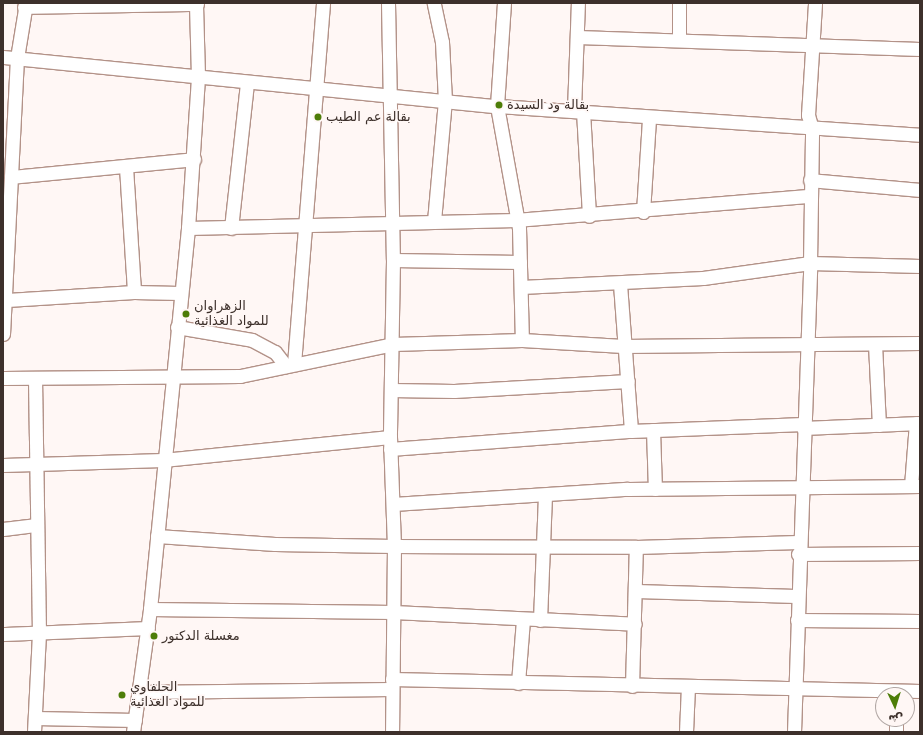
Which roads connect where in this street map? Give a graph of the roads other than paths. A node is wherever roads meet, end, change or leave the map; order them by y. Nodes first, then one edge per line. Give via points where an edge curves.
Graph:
1 (323, 3) edge
2 (388, 3) edge
3 (434, 3) edge
4 (504, 3) edge
5 (578, 3) edge
6 (679, 3) edge
7 (815, 3) edge
8 (197, 4) edge
9 (25, 5) edge
10 (577, 37) junction
11 (679, 39) junction
12 (813, 45) junction
13 (920, 49) edge
14 (3, 56) edge
15 (17, 58) junction
16 (198, 76) junction
17 (247, 82) junction
18 (316, 90) junction
19 (389, 95) junction
20 (445, 101) junction
21 (497, 106) junction
22 (578, 111) junction
23 (649, 118) junction
24 (812, 129) junction
25 (920, 135) edge
26 (8, 149) edge
27 (194, 160) junction
28 (126, 167) junction
29 (11, 177) junction
30 (810, 180) junction
31 (920, 190) edge
32 (810, 196) junction
33 (642, 212) junction
34 (589, 216) junction
35 (516, 220) junction
36 (391, 221) junction
37 (434, 221) junction
38 (307, 223) junction
39 (188, 228) junction
40 (231, 228) junction
41 (5, 239) edge
42 (394, 260) junction
43 (520, 262) junction
44 (810, 263) junction
45 (920, 266) edge
46 (620, 284) junction
47 (522, 287) junction
48 (134, 292) junction
49 (179, 293) junction
50 (5, 306) edge
51 (177, 327) junction
52 (3, 334) edge
53 (522, 340) junction
54 (920, 343) edge
55 (393, 344) junction
56 (807, 344) junction
57 (875, 344) junction
58 (623, 346) junction
59 (290, 365) junction
60 (172, 377) junction
61 (3, 378) edge
62 (35, 378) junction
63 (628, 381) junction
64 (391, 390) junction
65 (918, 423) edge
66 (879, 425) junction
67 (803, 426) junction
68 (652, 430) junction
69 (631, 431) junction
70 (390, 443) junction
71 (164, 460) junction
72 (35, 464) junction
73 (3, 465) edge
74 (801, 486) junction
75 (915, 486) edge
76 (655, 489) junction
77 (545, 495) junction
78 (393, 504) junction
79 (37, 525) junction
80 (3, 529) edge
81 (157, 536) junction
82 (544, 545) junction
83 (394, 546) junction
84 (636, 547) junction
85 (798, 548) junction
86 (920, 553) edge
87 (635, 591) junction
88 (796, 596) junction
89 (150, 609) junction
90 (393, 612) junction
91 (523, 620) junction
92 (540, 620) junction
93 (797, 620) junction
94 (920, 621) edge
95 (634, 624) junction
96 (148, 628) junction
97 (39, 633) junction
98 (3, 634) edge
99 (518, 682) junction
100 (392, 684) junction
101 (632, 686) junction
102 (688, 687) junction
103 (796, 687) junction
104 (140, 692) junction
105 (875, 692) edge
106 (34, 718) junction
107 (134, 726) edge
108 (34, 732) edge
109 (392, 732) edge
110 (686, 732) edge
111 (794, 732) edge

1 - 18 street
2 - 19 street
3 - 20 street via 442,42
4 - 21 street
5 - 10 street
6 - 11 street
7 - 12 street
8 - 9 street
8 - 16 street
9 - 15 street
10 - 11 street
10 - 22 street
11 - 12 street
12 - 13 street
12 - 24 street via 808,115
14 - 15 street
15 - 16 street
15 - 26 street
16 - 17 street
16 - 27 street
17 - 18 street
17 - 40 street
18 - 19 street
18 - 38 street
19 - 20 street
19 - 36 street
20 - 21 street
20 - 37 street
21 - 22 street
21 - 35 street
22 - 23 street
22 - 34 street
23 - 24 street
23 - 33 street
24 - 25 street
24 - 30 street
26 - 29 street
27 - 28 street
27 - 39 street
28 - 29 street
28 - 48 street
29 - 41 street
30 - 31 street
30 - 32 street
32 - 33 street
32 - 44 street
33 - 34 street
34 - 35 street
35 - 37 street
35 - 43 street
36 - 37 street
36 - 38 street
36 - 42 street
38 - 40 street
38 - 59 street
39 - 40 street
39 - 49 street
41 - 50 street
42 - 43 street
42 - 55 street
43 - 47 street
44 - 45 street
44 - 46 street via 703,278
44 - 56 street
46 - 47 street
46 - 58 street
47 - 53 street
48 - 49 street
48 - 50 street
49 - 51 street
50 - 52 street
51 - 59 street via 252,340 275,352
51 - 60 street
53 - 55 street
53 - 58 street
54 - 57 street
55 - 59 street
55 - 64 street
56 - 57 street
56 - 58 street
56 - 67 street
57 - 66 street
58 - 63 street
59 - 60 street via 240,376
60 - 62 street
60 - 71 street
61 - 62 street
62 - 72 street
63 - 64 street via 454,391
63 - 69 street
64 - 70 street
65 - 66 street
65 - 75 street
66 - 67 street
67 - 68 street
67 - 74 street
68 - 69 street
68 - 76 street
69 - 70 street
70 - 71 street
70 - 78 street
71 - 72 street
71 - 81 street
72 - 73 street
72 - 79 street
74 - 75 street
74 - 76 street
74 - 85 street
76 - 77 street
77 - 78 street
77 - 82 street
78 - 83 street
79 - 80 street
79 - 97 street
81 - 83 street via 275,544
81 - 89 street
82 - 83 street
82 - 84 street
82 - 92 street
83 - 90 street
84 - 85 street
84 - 87 street
85 - 86 street
85 - 88 street
87 - 88 street
87 - 95 street
88 - 93 street
89 - 90 street
89 - 96 street
90 - 91 street
90 - 100 street
91 - 92 street
91 - 99 street
92 - 95 street
93 - 94 street
93 - 103 street
95 - 101 street
96 - 97 street
96 - 104 street
97 - 98 street
97 - 106 street
99 - 100 street
99 - 101 street
100 - 104 street
100 - 109 street
101 - 102 street
102 - 103 street
102 - 110 street
103 - 105 street
103 - 111 street
104 - 107 street
106 - 107 street
106 - 108 street

